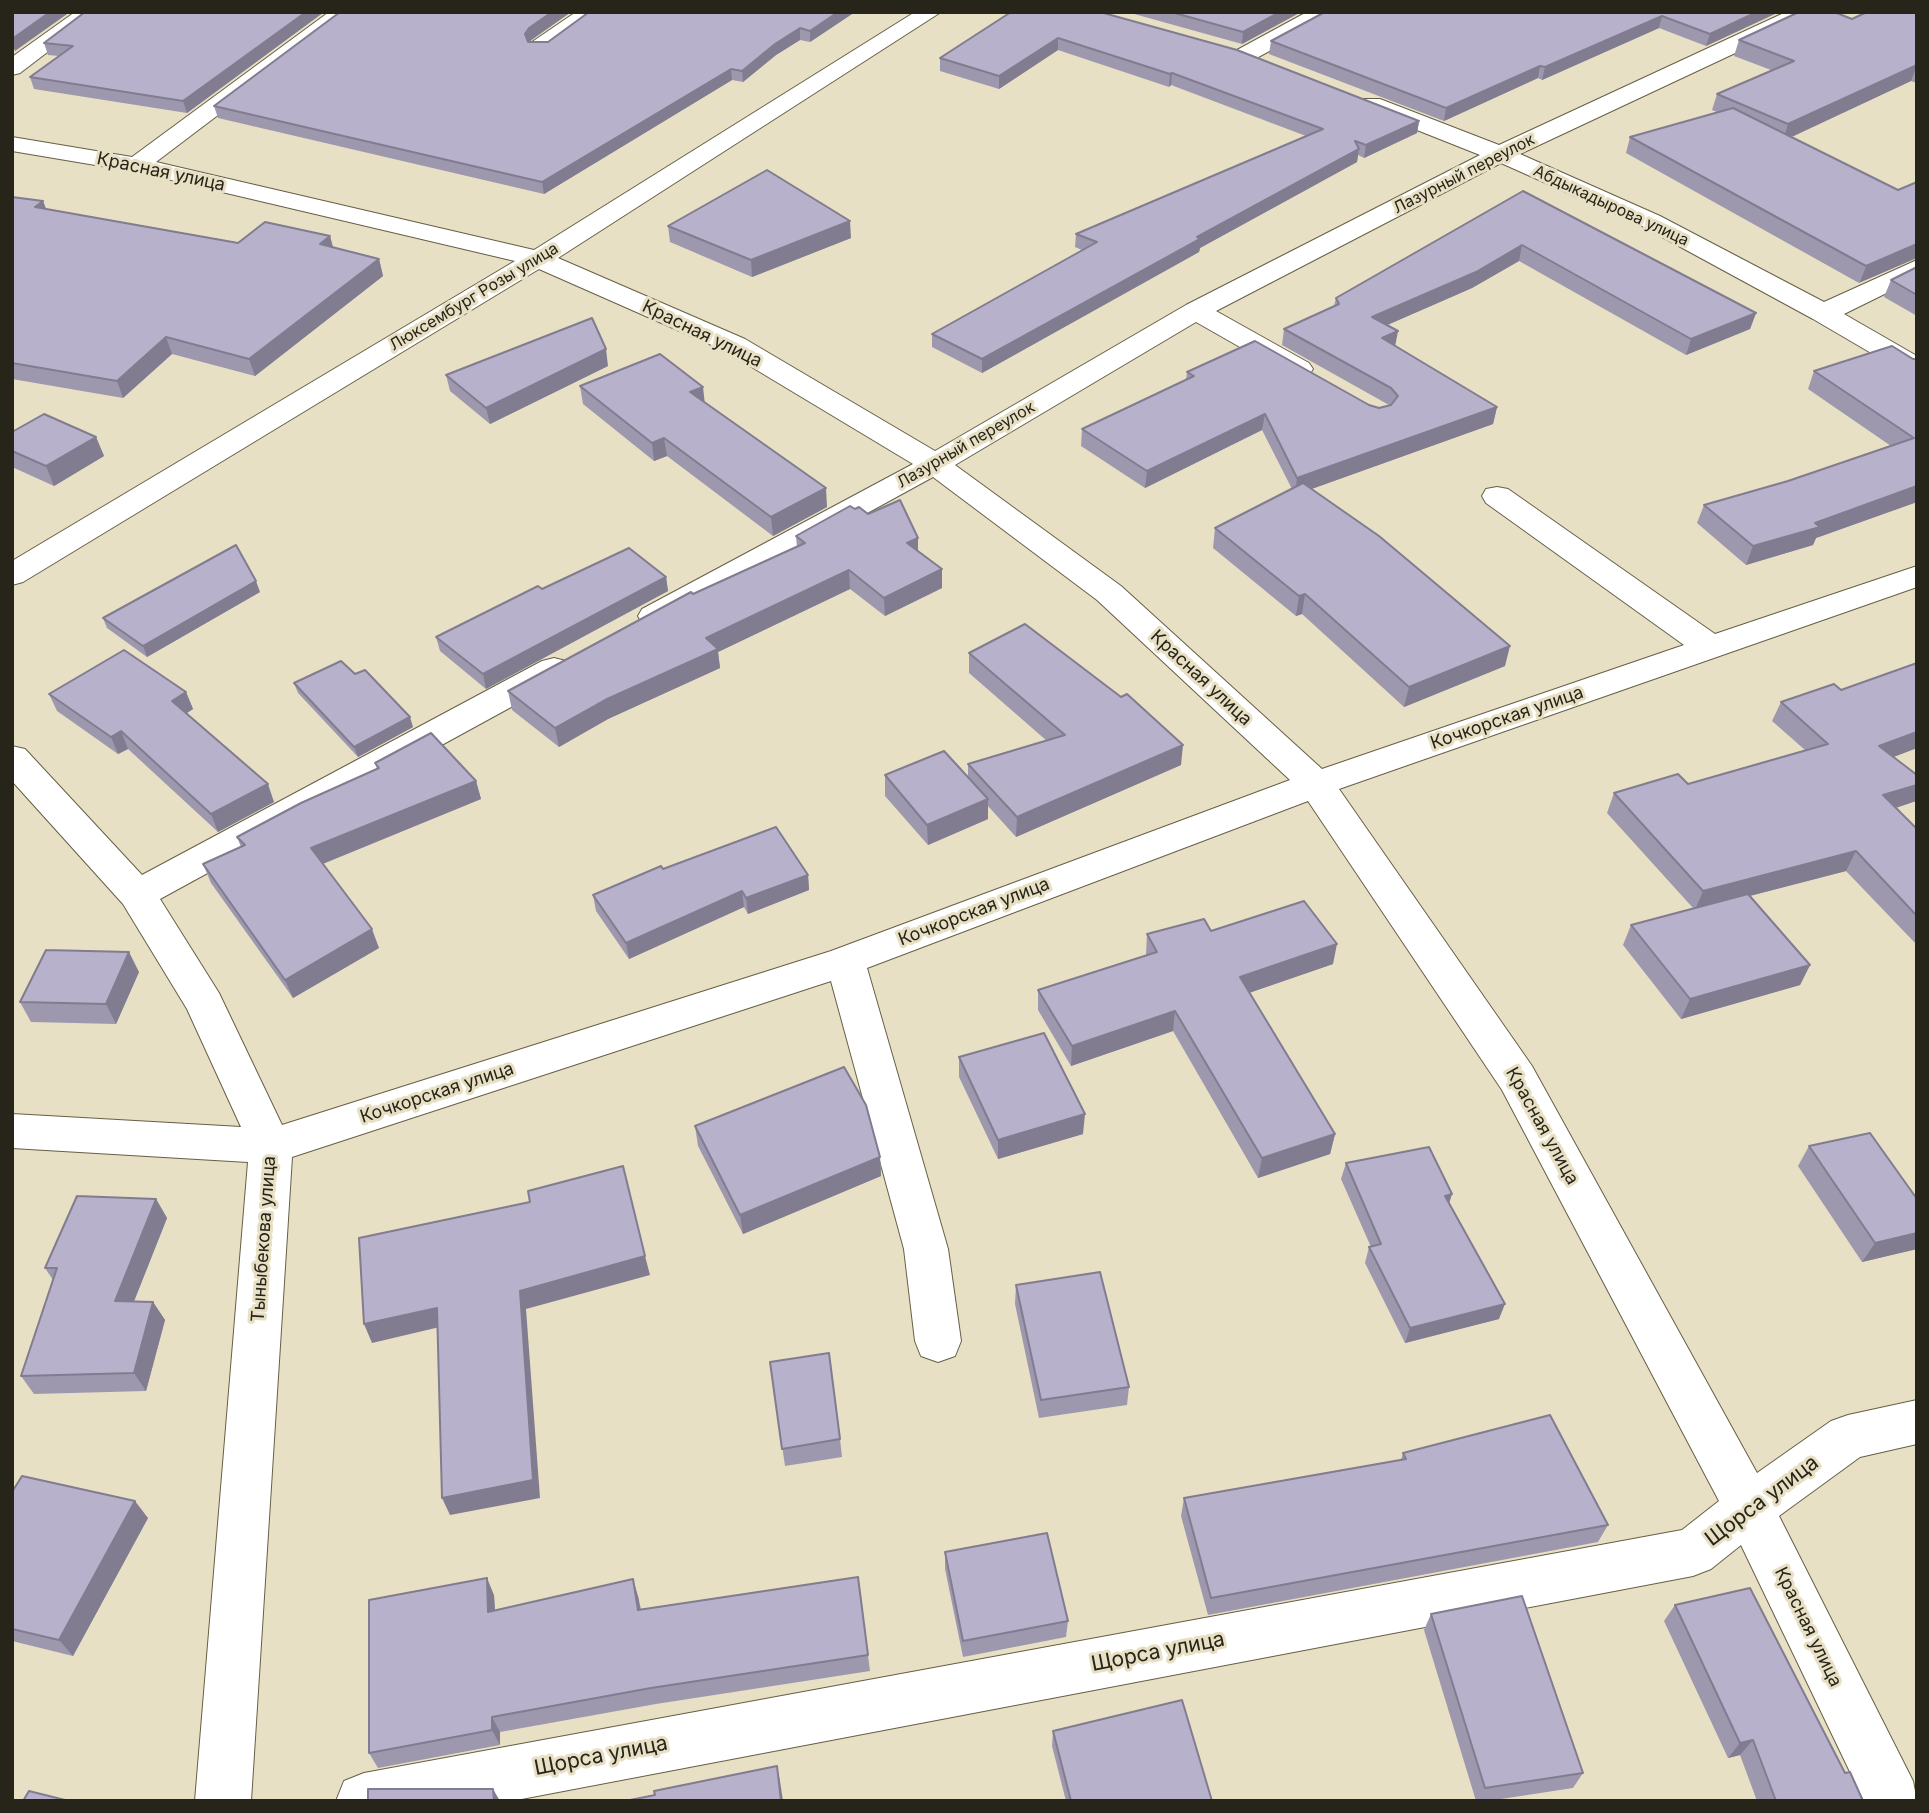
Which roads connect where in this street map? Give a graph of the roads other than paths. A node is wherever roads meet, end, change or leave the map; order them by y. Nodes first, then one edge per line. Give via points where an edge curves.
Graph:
1 (89, 12) edge
2 (343, 12) edge
3 (591, 12) edge
4 (930, 12) edge
5 (1323, 12) edge
6 (1804, 12) edge
7 (540, 47) edge
8 (1219, 48) edge
9 (1245, 55) junction
10 (1270, 65) edge
11 (12, 68) edge
12 (1347, 94) edge
13 (12, 144) edge
14 (1500, 155) junction
15 (137, 165) junction
16 (538, 259) junction
17 (1917, 268) edge
18 (1196, 311) junction
19 (1823, 313) junction
20 (1917, 368) edge
21 (1317, 379) edge
22 (935, 464) junction
23 (1497, 496) dead end
24 (12, 575) edge
25 (1917, 576) edge
26 (628, 629) edge
27 (1710, 647) junction
28 (579, 656) edge
29 (12, 758) edge
30 (1316, 785) junction
31 (137, 894) junction
32 (845, 961) junction
33 (12, 1131) edge
34 (271, 1146) junction
35 (938, 1341) dead end
36 (1917, 1422) edge
37 (1749, 1508) junction
38 (223, 1801) edge
39 (364, 1801) edge
40 (1893, 1801) edge

1 - 11 street
2 - 15 street
3 - 7 street
4 - 16 street, Люксембург Розы улица
5 - 9 street
6 - 14 street, Лазурный переулок
8 - 9 street
9 - 10 street
12 - 14 street, Абдыкадырова улица
13 - 15 street, Красная улица
14 - 18 street, Лазурный переулок
14 - 19 street, Абдыкадырова улица via 1651,221
15 - 16 street, Красная улица
16 - 22 street, Красная улица via 735,345
16 - 24 street, Люксембург Розы улица
17 - 19 street
18 - 21 street
18 - 22 street, Лазурный переулок
19 - 20 street, Абдыкадырова улица
22 - 26 street, Лазурный переулок
22 - 30 street, Красная улица via 1109,593
23 - 27 street
25 - 27 street, Кочкорская улица
27 - 30 street, Кочкорская улица
28 - 31 street
29 - 31 street, Тыныбекова улица
30 - 32 street, Кочкорская улица
30 - 37 street, Красная улица via 1517,1077
31 - 34 street, Тыныбекова улица via 205,1004
32 - 34 street, Кочкорская улица
32 - 35 street via 926,1249
33 - 34 street, Кочкорская улица
34 - 38 street, Тыныбекова улица
36 - 37 street, Щорса улица via 1848,1437
37 - 39 street, Щорса улица via 1693,1552
37 - 40 street, Красная улица

